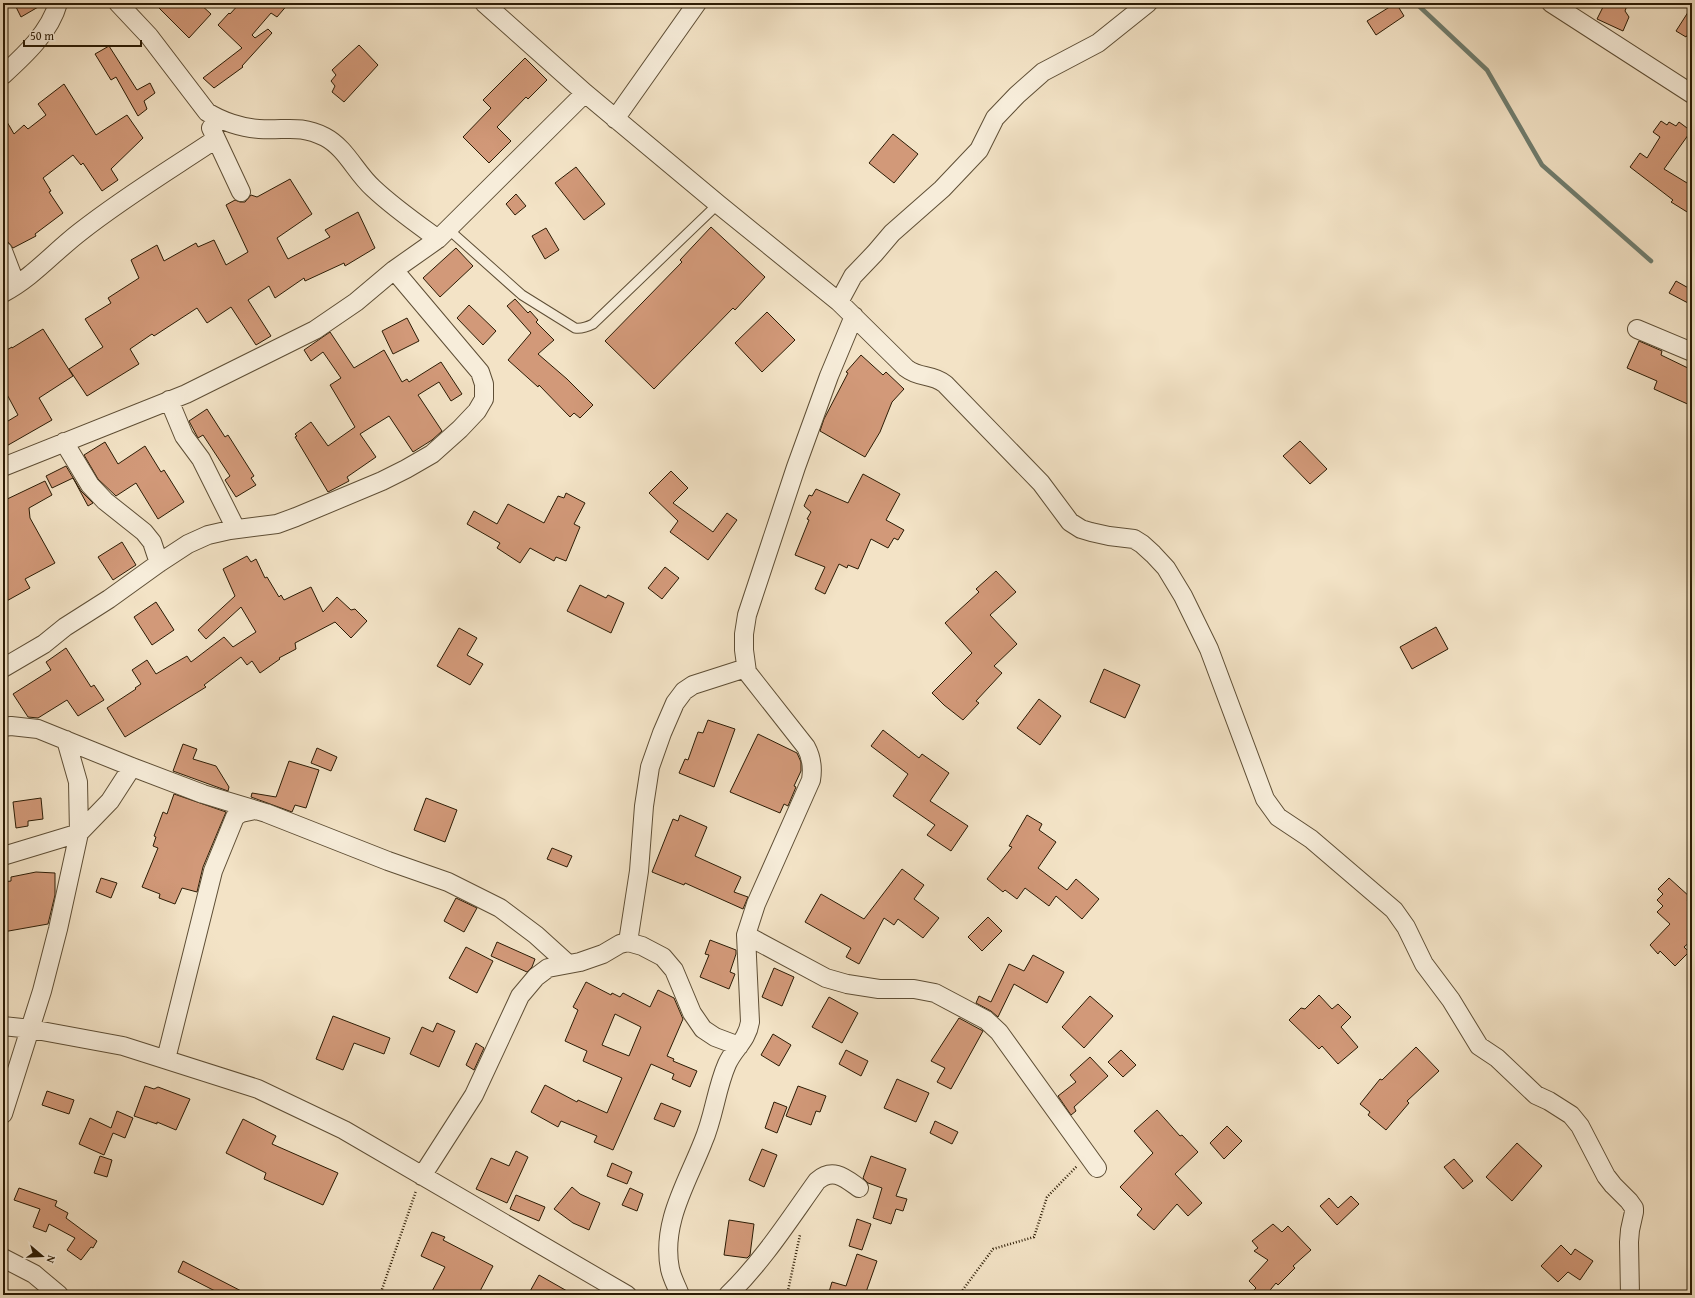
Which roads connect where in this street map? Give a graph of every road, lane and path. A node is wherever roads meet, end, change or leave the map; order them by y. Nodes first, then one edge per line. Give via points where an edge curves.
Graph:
1 (58, 3) edge
2 (118, 3) edge
3 (484, 3) edge
4 (697, 3) edge
5 (1148, 3) edge
6 (1551, 3) edge
7 (3, 75) edge
8 (585, 93) junction
9 (1692, 94) edge
10 (202, 107) junction
11 (615, 119) junction
12 (216, 139) junction
13 (240, 192) dead end
14 (718, 204) junction
15 (443, 234) junction
16 (3, 251) edge
17 (394, 270) junction
18 (9, 289) edge
19 (839, 302) junction
20 (854, 316) junction
21 (1637, 329) dead end
22 (1692, 352) edge
23 (169, 400) junction
24 (64, 442) junction
25 (3, 467) edge
26 (236, 529) junction
27 (159, 563) junction
28 (3, 668) edge
29 (746, 668) junction
30 (3, 727) edge
31 (66, 740) junction
32 (132, 767) junction
33 (255, 810) junction
34 (79, 833) junction
35 (3, 856) edge
36 (746, 935) junction
37 (628, 942) junction
38 (568, 964) junction
39 (3, 1026) edge
40 (31, 1028) junction
41 (739, 1046) junction
42 (166, 1059) junction
43 (3, 1114) edge
44 (1079, 1164) dead end
45 (1096, 1168) dead end
46 (422, 1176) junction
47 (860, 1188) dead end
48 (802, 1229) dead end
49 (3, 1258) edge
50 (59, 1295) edge
51 (380, 1295) edge
52 (627, 1295) edge
53 (680, 1295) edge
54 (728, 1295) edge
55 (787, 1295) edge
56 (959, 1295) edge
57 (1630, 1295) edge

1 - 7 street via 51,22 23,56
2 - 10 street via 149,36
3 - 8 street
4 - 11 street
5 - 19 street via 1098,43 1043,72 1017,95 992,121 979,150 942,189 892,233 853,276
6 - 9 street
8 - 11 street
8 - 15 street
10 - 12 street
10 - 15 street via 214,116 246,127 294,128 326,138 340,149 372,187 395,208
11 - 14 street
12 - 13 street
12 - 18 street via 79,232 34,272
14 - 15 lane via 593,324 580,329 522,295
14 - 19 street
15 - 17 street
16 - 18 street
17 - 23 street via 356,302 315,330
17 - 26 street via 480,372 484,384 484,399 477,412 432,454 382,481 277,524
19 - 20 street
20 - 29 street via 796,467 747,615 744,634
20 - 57 street via 913,374 933,376 946,384 1042,484 1070,522 1091,532 1134,539 1154,554 1166,568 1209,649 1265,799 1278,817 1311,839 1394,910 1406,927 1424,964 1451,1000 1479,1046 1497,1058 1536,1095 1571,1116 1580,1126 1606,1176 1629,1201 1634,1212 1629,1242
21 - 22 street
23 - 24 street
23 - 26 street via 184,436 201,459
24 - 25 street
24 - 27 street via 90,484 105,501 144,532 152,542
26 - 27 street via 208,535
27 - 28 street via 44,644
29 - 36 street via 751,678 806,747 813,770 811,780 756,904
29 - 37 street via 694,685 684,692 675,703 662,733 650,767 639,871
30 - 31 street via 38,729
31 - 32 street
31 - 34 street via 78,782
32 - 33 street via 203,794
32 - 34 street via 110,801
33 - 38 street via 448,882 478,896 500,908 536,935
33 - 42 street via 234,817 213,871
34 - 35 street
34 - 40 street via 58,929
36 - 41 street via 750,1022 746,1037
36 - 45 street via 826,978 879,989 914,989 935,994 986,1020 999,1032
37 - 38 street via 602,954
37 - 41 street via 663,957 674,970 692,1013 703,1029 714,1038
38 - 46 street via 548,968 536,977 520,996 474,1095
39 - 40 street
40 - 42 street via 124,1046
40 - 43 street
41 - 53 street via 720,1080 706,1136 688,1175 670,1226 670,1270
42 - 46 street via 258,1089 289,1103 344,1130
44 - 56 path via 1047,1197 1034,1237 993,1249
46 - 51 path
46 - 52 street
47 - 54 street via 841,1176 823,1176 741,1283
48 - 55 path
49 - 50 street via 34,1274

